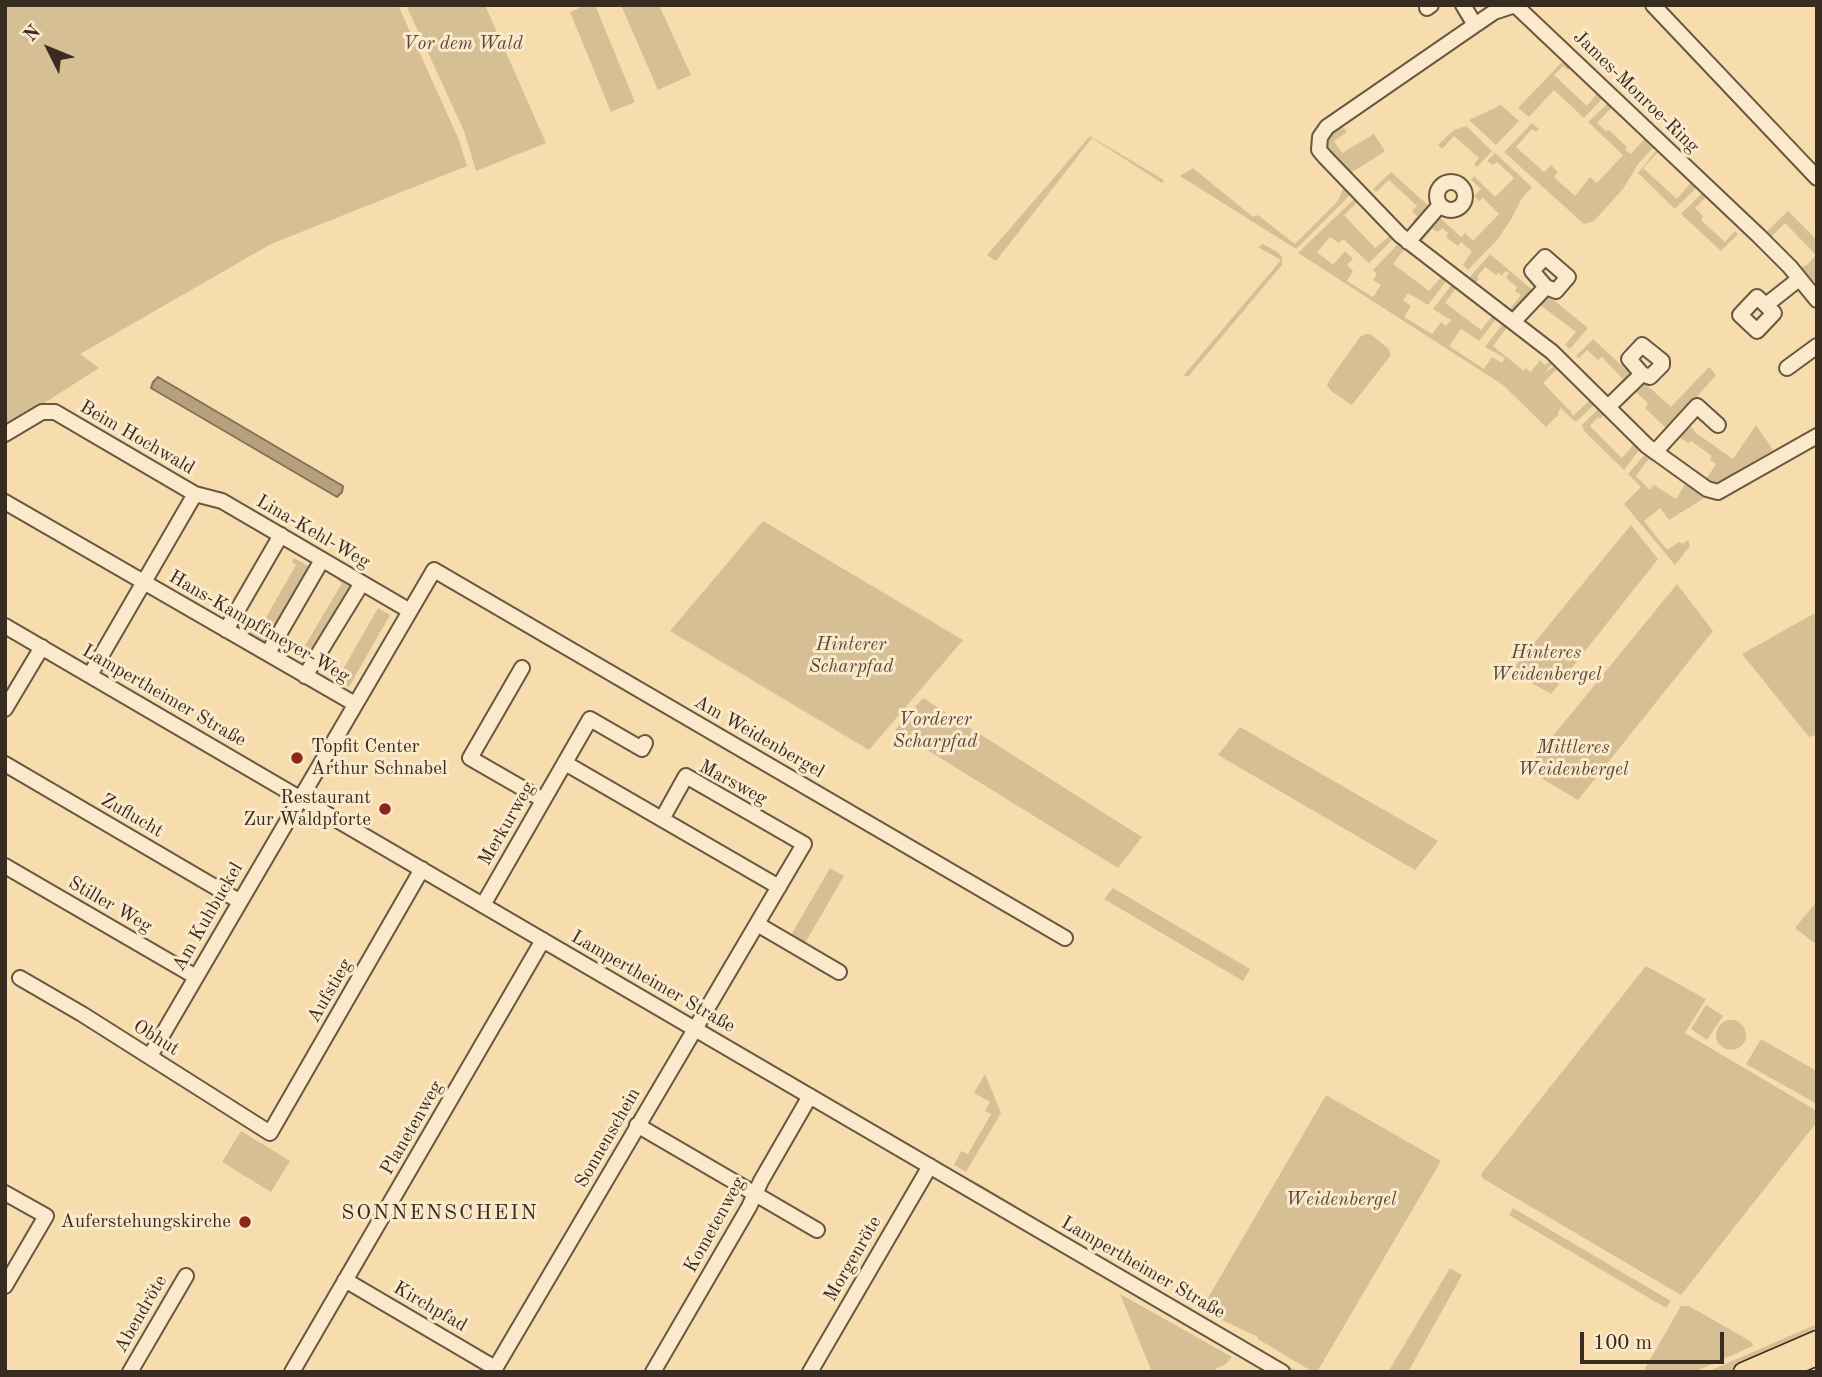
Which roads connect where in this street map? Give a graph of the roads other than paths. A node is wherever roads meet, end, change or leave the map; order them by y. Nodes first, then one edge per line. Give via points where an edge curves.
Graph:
1 (1463, 5) edge
2 (1515, 5) edge
3 (1653, 5) edge
4 (1475, 25) junction
5 (1817, 178) edge
6 (1440, 205) dead end
7 (1408, 242) junction
8 (1799, 279) junction
9 (1546, 287) dead end
10 (1817, 300) edge
11 (1766, 305) dead end
12 (1513, 322) junction
13 (1817, 346) edge
14 (1787, 368) dead end
15 (1642, 374) dead end
16 (1608, 407) junction
17 (1718, 425) dead end
18 (5, 434) edge
19 (1817, 436) edge
20 (1655, 452) junction
21 (195, 494) junction
22 (5, 502) edge
23 (281, 536) junction
24 (322, 559) junction
25 (143, 583) junction
26 (362, 583) junction
27 (410, 611) junction
28 (5, 626) edge
29 (226, 630) junction
30 (42, 647) junction
31 (268, 653) junction
32 (522, 668) dead end
33 (90, 675) junction
34 (305, 676) junction
35 (355, 704) junction
36 (5, 709) edge
37 (645, 743) dead end
38 (565, 763) junction
39 (5, 764) edge
40 (300, 797) junction
41 (543, 800) junction
42 (662, 819) junction
43 (804, 844) joint
44 (5, 866) edge
45 (422, 869) junction
46 (779, 887) junction
47 (239, 901) junction
48 (483, 905) junction
49 (757, 924) junction
50 (1065, 938) dead end
51 (543, 940) junction
52 (839, 972) dead end
53 (196, 977) junction
54 (20, 978) dead end
55 (694, 1028) junction
56 (150, 1056) junction
57 (810, 1096) junction
58 (638, 1125) junction
59 (270, 1133) joint
60 (930, 1166) junction
61 (5, 1193) edge
62 (755, 1194) junction
63 (817, 1230) dead end
64 (186, 1276) dead end
65 (345, 1280) junction
66 (5, 1286) edge
67 (1817, 1340) edge
68 (1817, 1356) edge
69 (494, 1370) edge
70 (130, 1372) edge
71 (292, 1372) edge
72 (653, 1372) edge
73 (810, 1372) edge
74 (1282, 1372) edge
75 (1743, 1372) edge
76 (1779, 1372) edge

1 - 4 street
2 - 4 street, James-Monroe-Ring
2 - 8 street, James-Monroe-Ring
3 - 5 street
4 - 7 street, James-Monroe-Ring via 1320,136 1319,150 1325,158
6 - 7 street
7 - 12 street, James-Monroe-Ring
8 - 10 street, James-Monroe-Ring
8 - 11 street
9 - 12 street
12 - 16 street, James-Monroe-Ring via 1552,352
13 - 14 street
15 - 16 street
16 - 20 street, James-Monroe-Ring
17 - 20 street via 1697,406
18 - 21 street, Beim Hochwald via 42,412 55,412
19 - 20 street, James-Monroe-Ring via 1716,493
21 - 23 street, Lina-Kehl-Weg via 222,501
21 - 25 street, Beim Hochwald
22 - 25 street
23 - 24 street, Lina-Kehl-Weg
23 - 29 street
24 - 26 street, Lina-Kehl-Weg
24 - 31 street
25 - 29 street, Hans-Kampffmeyer-Weg
25 - 33 street, Beim Hochwald
26 - 27 street, Lina-Kehl-Weg
26 - 34 street
27 - 35 street
27 - 50 street, Am Weidenbergel via 434,570
28 - 30 street, Lampertheimer Straße
29 - 31 street, Hans-Kampffmeyer-Weg
30 - 33 street, Lampertheimer Straße
30 - 36 street
31 - 34 street, Hans-Kampffmeyer-Weg
32 - 41 street via 470,758
33 - 40 street, Lampertheimer Straße
34 - 35 street, Hans-Kampffmeyer-Weg
35 - 40 street
37 - 38 street, Merkurweg via 642,749 590,719
38 - 41 street, Merkurweg
38 - 42 street
39 - 47 street, Zuflucht
40 - 45 street, Lampertheimer Straße
40 - 47 street, Am Kuhbuckel
41 - 48 street, Merkurweg
42 - 43 street, Marsweg via 686,776
42 - 46 street
43 - 46 street, Sonnenschein
44 - 53 street, Stiller Weg
45 - 48 street, Lampertheimer Straße
45 - 59 street, Aufstieg
46 - 49 street, Sonnenschein
47 - 53 street, Am Kuhbuckel
48 - 51 street, Lampertheimer Straße
49 - 52 street
49 - 55 street, Sonnenschein
51 - 55 street, Lampertheimer Straße
51 - 65 street, Planetenweg
53 - 56 street, Am Kuhbuckel
54 - 56 street, Obhut
55 - 57 street, Lampertheimer Straße
55 - 58 street, Sonnenschein
56 - 59 street, Obhut
57 - 60 street, Lampertheimer Straße
57 - 62 street, Kometenweg
58 - 62 street
58 - 69 street, Sonnenschein
60 - 73 street, Morgenröte
60 - 74 street, Lampertheimer Straße
61 - 66 street via 46,1216
62 - 63 street
62 - 72 street, Kometenweg
64 - 70 street, Abendröte
65 - 69 street, Kirchpfad
65 - 71 street, Planetenweg
67 - 75 main road
68 - 76 main road

